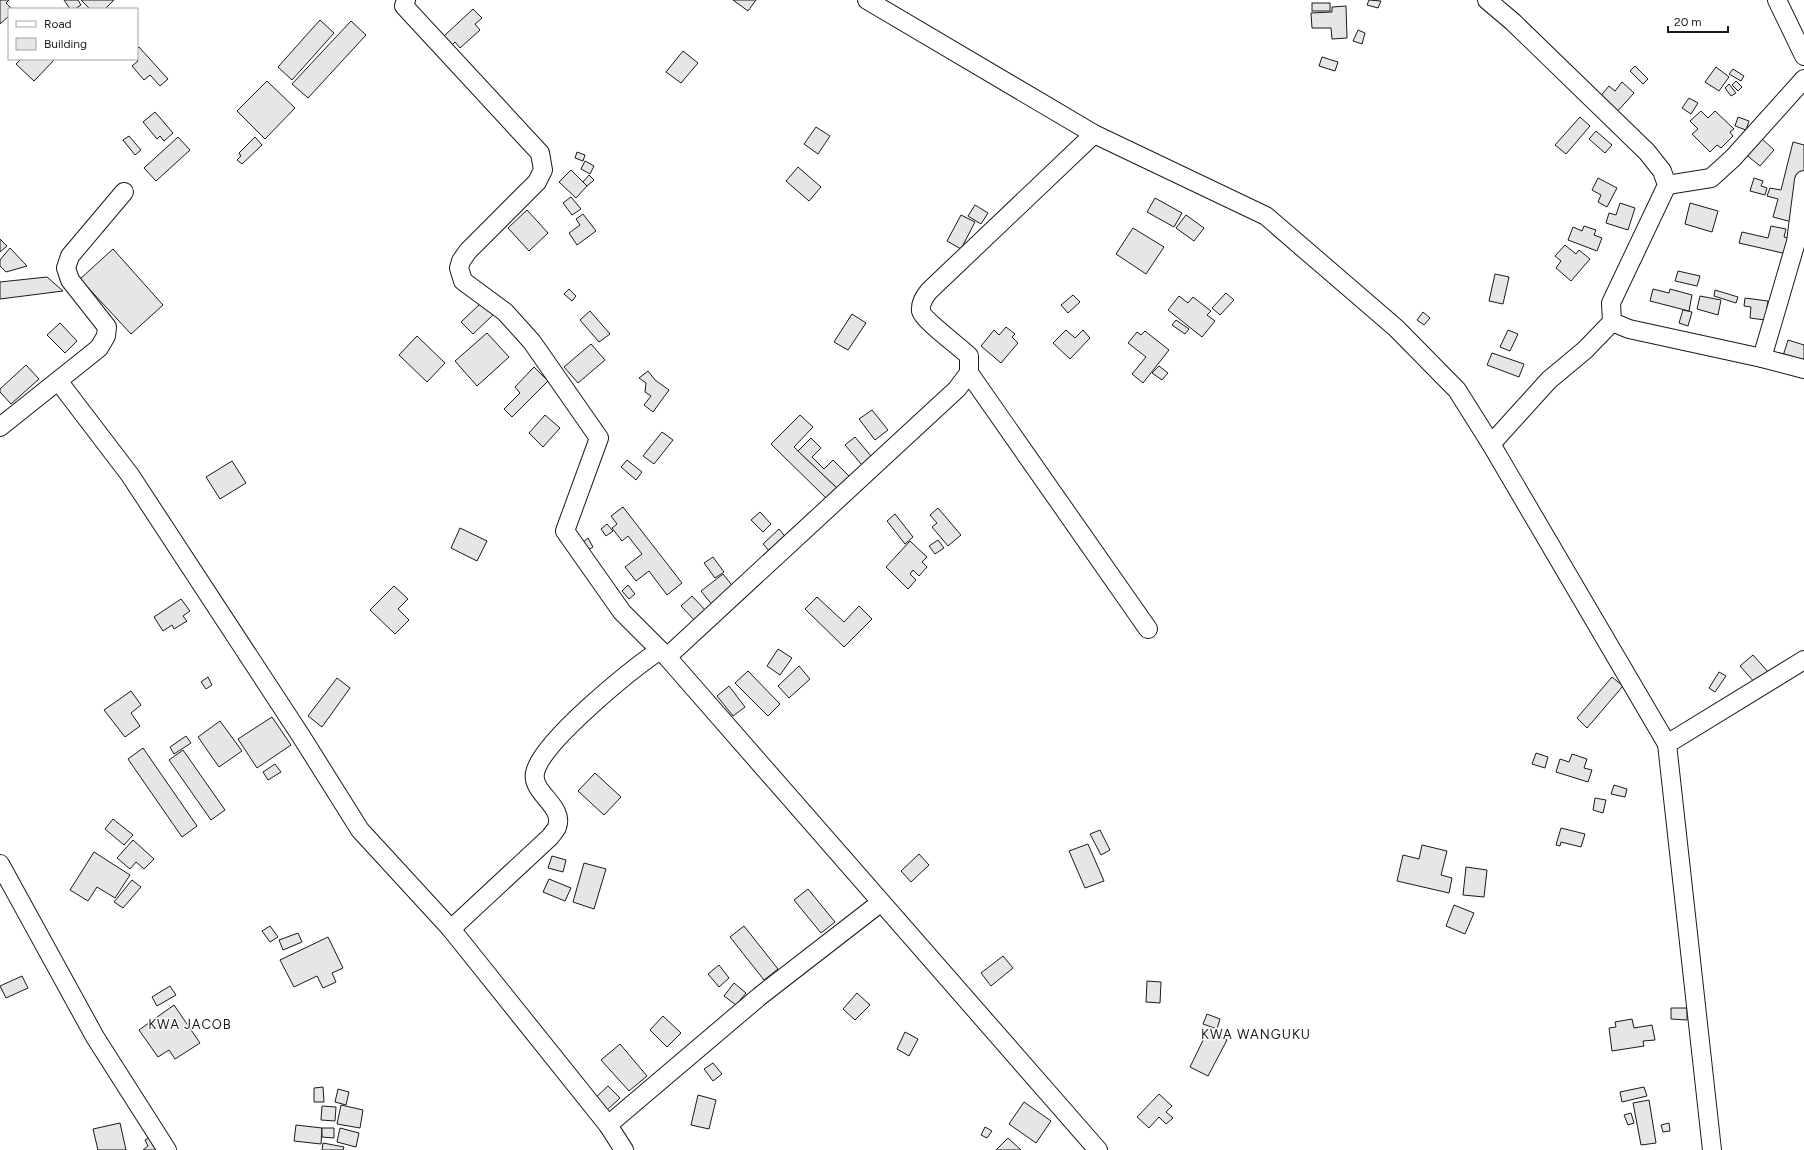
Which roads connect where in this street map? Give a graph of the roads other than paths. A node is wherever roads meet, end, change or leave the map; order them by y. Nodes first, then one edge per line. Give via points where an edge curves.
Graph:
1 (406, 0) edge
2 (867, 0) edge
3 (1487, 0) edge
4 (1777, 0) edge
5 (1804, 56) edge
6 (1804, 79) edge
7 (1094, 134) junction
8 (1804, 180) edge
9 (1667, 185) junction
10 (124, 192) dead end
11 (1612, 322) junction
12 (1762, 358) junction
13 (1804, 369) edge
14 (969, 373) junction
15 (59, 382) junction
16 (0, 427) edge
17 (1491, 444) junction
18 (1148, 629) dead end
19 (663, 654) junction
20 (1804, 660) edge
21 (1667, 744) junction
22 (0, 864) edge
23 (880, 903) junction
24 (451, 929) junction
25 (608, 1125) junction
26 (167, 1150) edge
27 (624, 1150) edge
28 (1098, 1150) edge
29 (1712, 1150) edge

1 - 19 street via 404,6 540,153 543,170 537,182 468,251 459,268 463,281 505,312 532,342 599,438 565,531 622,612
2 - 7 street
3 - 9 street via 1647,152 1662,171
4 - 5 street
6 - 9 street via 1733,158 1711,178
7 - 14 street via 922,300 921,312 928,321 969,356
7 - 17 street via 1266,216 1396,328 1457,390
8 - 12 street via 1796,242
9 - 11 street via 1611,303
10 - 15 street via 68,260 66,271 70,280 103,322 106,332 100,348
11 - 12 street via 1629,329
11 - 17 street via 1585,350 1549,380
12 - 13 street
14 - 18 street
14 - 19 street via 957,389
15 - 16 street
15 - 24 street via 130,474 360,830
17 - 21 street
19 - 23 street
19 - 24 street via 642,662 590,705 543,756 534,774 537,786 554,808 558,819 557,827 550,837
20 - 21 street
21 - 29 street
22 - 26 street via 96,1037
23 - 25 street via 760,996
23 - 28 street
24 - 25 street
25 - 27 street

